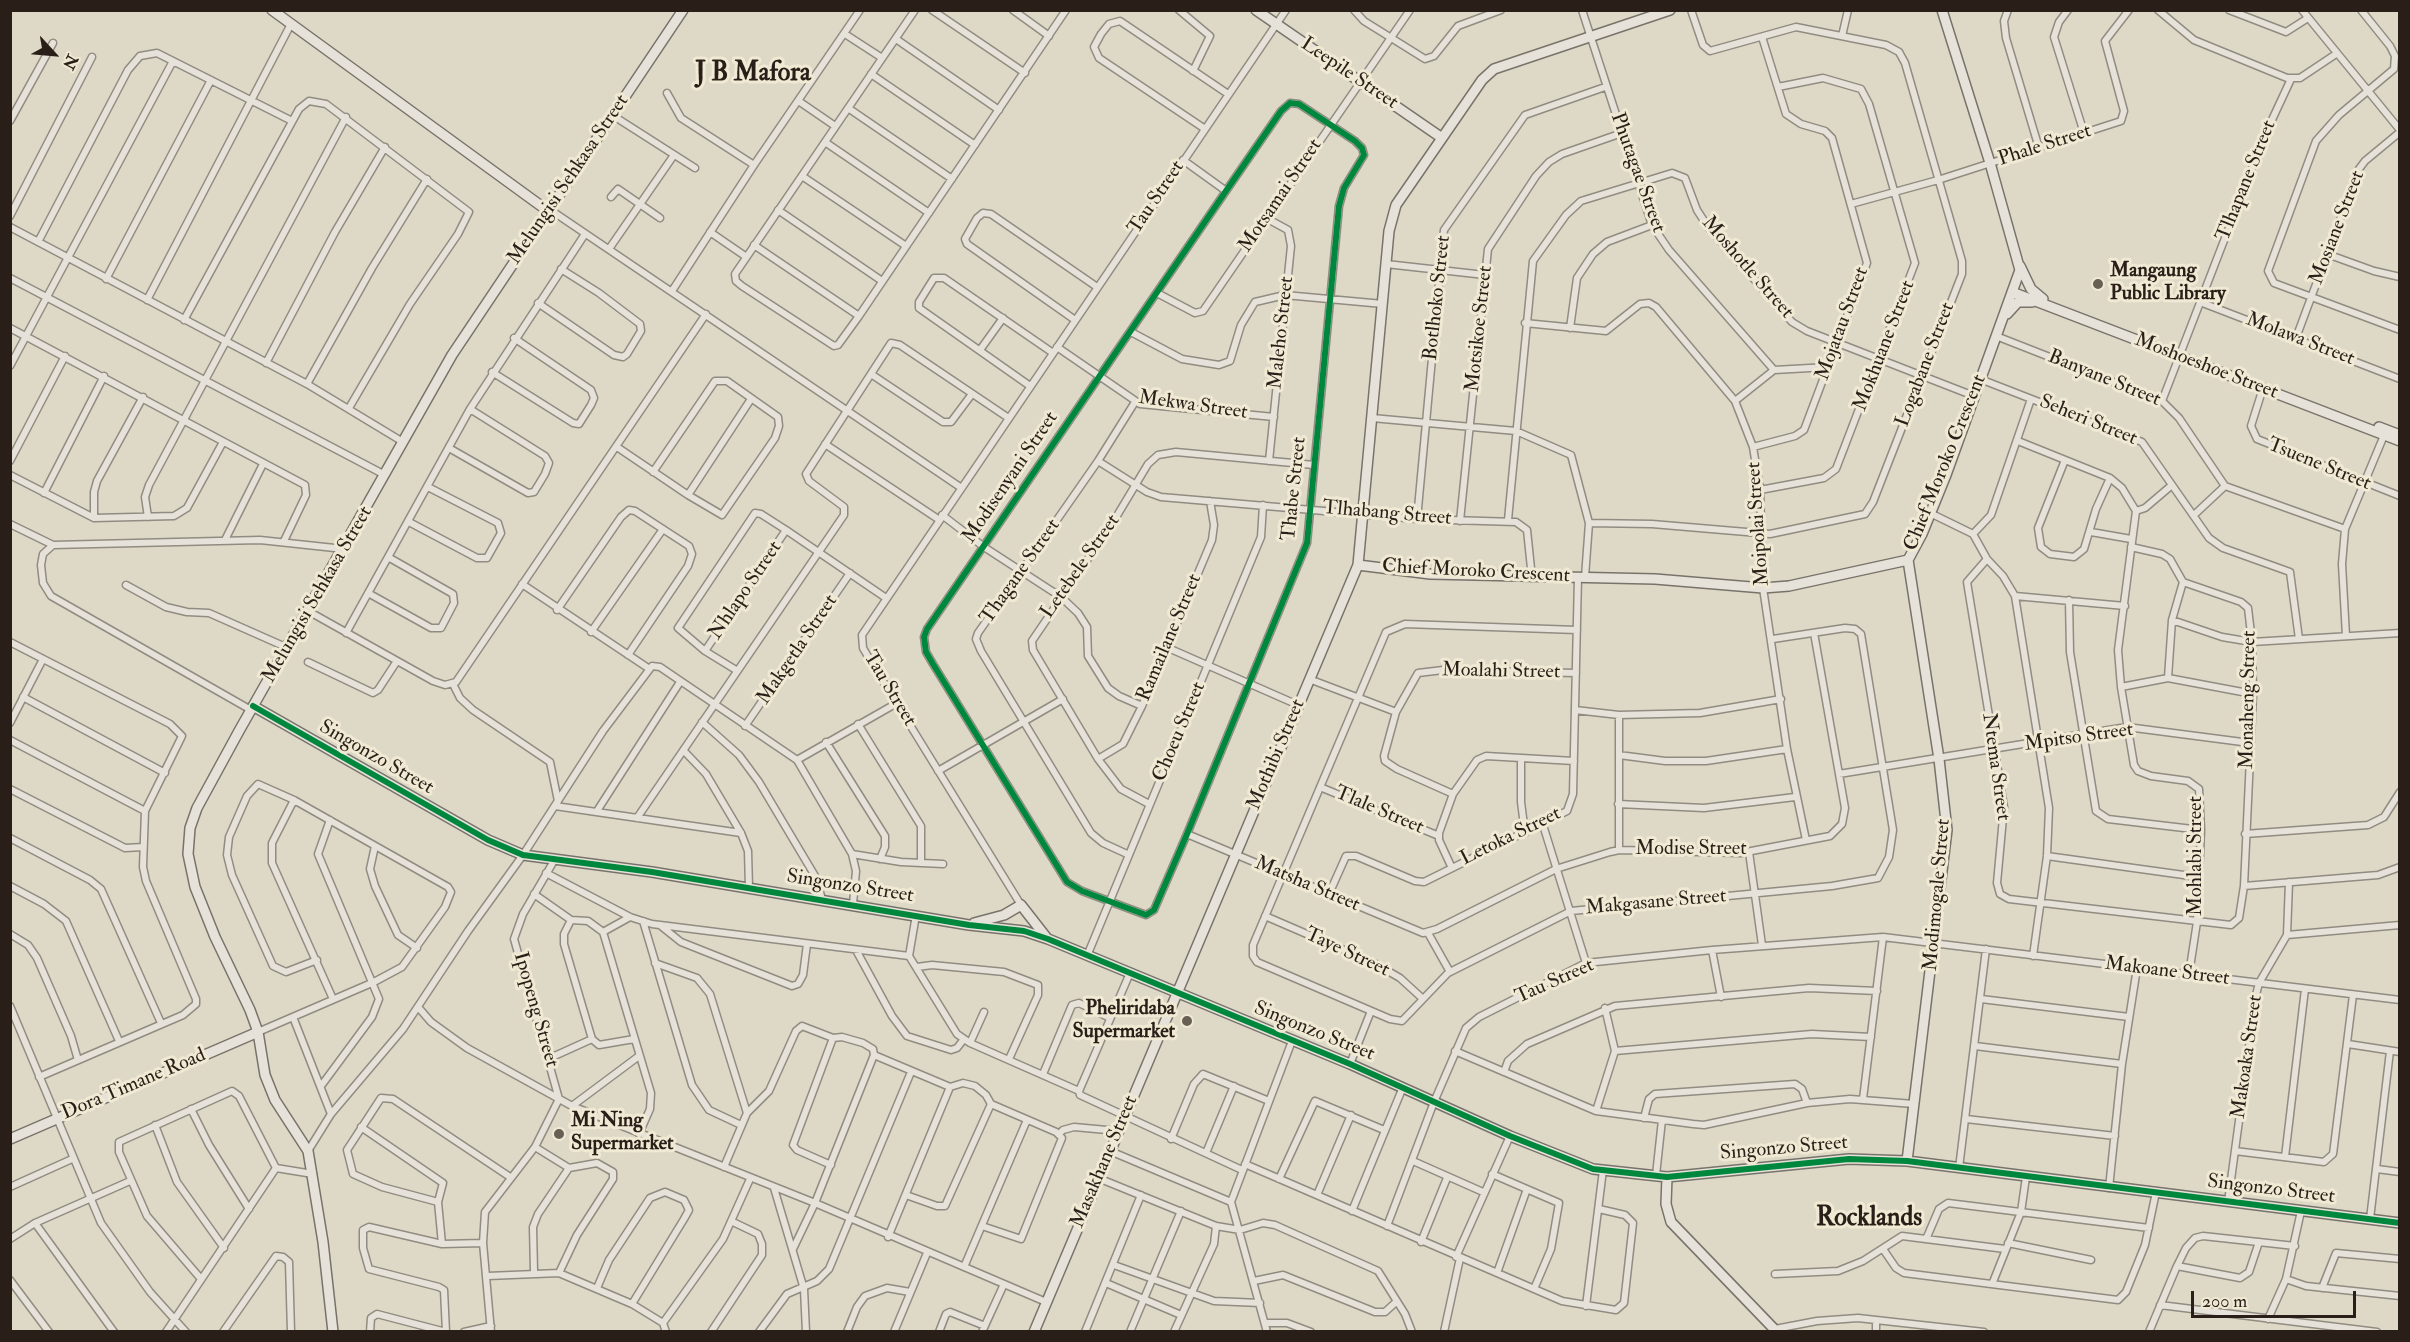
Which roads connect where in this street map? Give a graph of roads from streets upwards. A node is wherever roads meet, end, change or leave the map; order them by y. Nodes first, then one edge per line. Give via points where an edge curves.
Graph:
1 (272, 10) edge
2 (683, 10) edge
3 (860, 10) edge
4 (915, 10) edge
5 (932, 10) edge
6 (1013, 10) edge
7 (1066, 10) edge
8 (1179, 10) edge
9 (1256, 10) edge
10 (1286, 10) edge
11 (1354, 10) edge
12 (1410, 10) edge
13 (1501, 10) edge
14 (1582, 10) edge
15 (1670, 10) edge
16 (1691, 10) edge
17 (1848, 10) edge
18 (1942, 10) edge
19 (2008, 10) edge
20 (2068, 10) edge
21 (2130, 10) edge
22 (2158, 10) edge
23 (2229, 10) edge
24 (2302, 10) edge
25 (2361, 10) edge
26 (2308, 18) junction
27 (291, 24) junction
28 (1277, 24) junction
29 (844, 34) junction
30 (1049, 36) junction
31 (1842, 36) junction
32 (1590, 37) junction
33 (1762, 37) junction
34 (1391, 38) junction
35 (896, 39) junction
36 (53, 43) dead end
37 (2336, 54) junction
38 (92, 57) dead end
39 (882, 58) junction
40 (173, 62) junction
41 (1193, 71) junction
42 (1025, 73) junction
43 (871, 74) junction
44 (2291, 79) junction
45 (211, 80) junction
46 (1361, 82) junction
47 (1605, 87) junction
48 (1778, 87) junction
49 (2369, 91) junction
50 (667, 93) dead end
51 (1228, 94) junction
52 (251, 100) junction
53 (800, 102) junction
54 (848, 108) junction
55 (999, 110) junction
56 (612, 115) junction
57 (346, 117) junction
58 (10, 121) edge
59 (292, 121) junction
60 (1329, 124) junction
61 (836, 126) junction
62 (1205, 129) junction
63 (2400, 131) edge
64 (1622, 133) junction
65 (2084, 133) junction
66 (1442, 138) junction
67 (825, 142) junction
68 (975, 145) junction
69 (385, 147) junction
70 (2039, 148) junction
71 (674, 155) junction
72 (1183, 160) junction
73 (1990, 163) junction
74 (754, 165) junction
75 (695, 168) dead end
76 (802, 176) junction
77 (427, 179) junction
78 (952, 179) junction
79 (1938, 180) junction
80 (1639, 182) junction
81 (1226, 190) junction
82 (1895, 192) junction
83 (611, 197) dead end
84 (640, 204) junction
85 (1851, 204) junction
86 (548, 210) junction
87 (778, 210) junction
88 (929, 213) junction
89 (10, 216) edge
90 (660, 218) dead end
91 (1266, 218) junction
92 (1652, 225) junction
93 (10, 227) edge
94 (710, 232) junction
95 (585, 234) junction
96 (38, 242) junction
97 (754, 245) junction
98 (906, 246) junction
99 (609, 249) junction
100 (2326, 254) junction
101 (745, 256) junction
102 (68, 259) junction
103 (1386, 264) junction
104 (2020, 266) junction
105 (561, 269) junction
106 (1440, 269) junction
107 (1485, 275) junction
108 (2400, 277) edge
109 (10, 278) edge
110 (106, 279) junction
111 (882, 281) junction
112 (1097, 287) junction
113 (672, 291) junction
114 (2013, 291) junction
115 (1157, 293) junction
116 (1285, 295) junction
117 (48, 297) junction
118 (2312, 297) junction
119 (147, 300) junction
120 (1331, 301) junction
121 (2042, 301) junction
122 (2200, 302) junction
123 (538, 303) junction
124 (1383, 304) junction
125 (706, 314) junction
126 (859, 316) junction
127 (1003, 318) junction
128 (184, 320) junction
129 (1074, 320) junction
130 (2002, 321) junction
131 (1525, 323) junction
132 (10, 328) edge
133 (1570, 328) junction
134 (2400, 330) edge
135 (1131, 332) junction
136 (26, 336) junction
137 (1996, 336) junction
138 (514, 338) junction
139 (2296, 338) junction
140 (225, 341) junction
141 (1837, 343) junction
142 (980, 350) junction
143 (1054, 350) junction
144 (2181, 355) junction
145 (65, 356) junction
146 (1880, 359) junction
147 (266, 363) junction
148 (10, 366) edge
149 (1828, 367) junction
150 (1774, 370) junction
151 (492, 372) junction
152 (871, 374) junction
153 (1923, 375) junction
154 (104, 376) junction
155 (1100, 378) junction
156 (1980, 379) junction
157 (2400, 379) edge
158 (204, 381) junction
159 (307, 384) junction
160 (1030, 386) junction
161 (2263, 388) junction
162 (972, 394) junction
163 (1974, 396) junction
164 (142, 397) junction
165 (751, 399) junction
166 (2031, 399) junction
167 (2162, 401) junction
168 (1135, 402) junction
169 (1735, 402) junction
170 (349, 408) junction
171 (470, 409) junction
172 (848, 411) junction
173 (1007, 417) junction
174 (1274, 417) junction
175 (1372, 418) junction
176 (183, 420) junction
177 (1427, 424) junction
178 (1470, 428) junction
179 (1516, 431) junction
180 (2385, 433) junction
181 (2400, 435) edge
182 (2018, 441) junction
183 (2400, 441) edge
184 (223, 442) junction
185 (403, 442) junction
186 (825, 444) junction
187 (617, 447) junction
188 (1753, 447) junction
189 (448, 448) junction
190 (2065, 460) junction
191 (10, 461) edge
192 (1098, 461) junction
193 (1269, 461) junction
194 (262, 464) junction
195 (1314, 465) junction
196 (653, 472) junction
197 (386, 475) junction
198 (10, 476) edge
199 (2110, 478) junction
200 (2366, 484) junction
201 (1136, 485) junction
202 (2172, 485) junction
203 (2225, 486) junction
204 (428, 487) junction
205 (960, 488) junction
206 (1760, 490) junction
207 (44, 493) junction
208 (688, 495) junction
209 (2400, 496) edge
210 (1210, 501) junction
211 (1263, 505) junction
212 (1312, 508) junction
213 (2136, 511) junction
214 (1364, 513) junction
215 (1930, 513) junction
216 (2194, 515) junction
217 (940, 517) junction
218 (94, 518) junction
219 (148, 518) junction
220 (1416, 519) junction
221 (1508, 520) junction
222 (1460, 521) junction
223 (408, 522) junction
224 (1589, 523) junction
225 (10, 524) edge
226 (663, 529) junction
227 (2345, 529) junction
228 (786, 530) junction
229 (1761, 532) junction
230 (2091, 532) junction
231 (1973, 534) junction
232 (225, 540) junction
233 (2132, 540) junction
234 (284, 541) junction
235 (53, 544) junction
236 (984, 547) junction
237 (2131, 548) junction
238 (344, 549) junction
239 (818, 550) junction
240 (388, 557) junction
241 (1987, 559) junction
242 (1908, 560) junction
243 (1358, 565) junction
244 (1022, 572) junction
245 (850, 573) junction
246 (1582, 577) junction
247 (1532, 578) junction
248 (2183, 582) junction
249 (522, 584) junction
250 (126, 585) dead end
251 (1763, 588) junction
252 (368, 593) junction
253 (2015, 596) junction
254 (1061, 597) junction
255 (886, 598) junction
256 (2069, 600) junction
257 (2125, 606) junction
258 (557, 610) junction
259 (308, 611) junction
260 (2172, 620) junction
261 (1577, 630) junction
262 (591, 632) junction
263 (346, 633) junction
264 (1815, 633) junction
265 (2400, 633) edge
266 (2346, 636) junction
267 (1773, 639) junction
268 (2299, 639) junction
269 (10, 642) edge
270 (2253, 642) junction
271 (1166, 647) junction
272 (288, 648) junction
273 (705, 651) junction
274 (628, 655) junction
275 (43, 659) junction
276 (398, 661) junction
277 (308, 662) dead end
278 (1208, 667) junction
279 (648, 668) junction
280 (736, 670) junction
281 (1576, 673) junction
282 (2168, 678) junction
283 (1309, 679) junction
284 (680, 682) junction
285 (453, 684) junction
286 (1250, 684) junction
287 (2121, 687) junction
288 (2253, 694) junction
289 (1357, 696) junction
290 (23, 697) junction
291 (1063, 699) junction
292 (1782, 699) junction
293 (897, 703) junction
294 (713, 705) junction
295 (1298, 705) junction
296 (1142, 706) junction
297 (252, 708) junction
298 (1575, 710) junction
299 (1396, 712) junction
300 (1619, 715) junction
301 (702, 722) junction
302 (1023, 722) junction
303 (10, 723) edge
304 (858, 724) junction
305 (745, 726) junction
306 (2127, 727) junction
307 (2082, 734) junction
308 (10, 740) edge
309 (826, 742) junction
310 (2038, 743) junction
311 (2250, 743) junction
312 (983, 747) junction
313 (1787, 749) junction
314 (1994, 750) junction
315 (684, 751) junction
316 (1619, 755) junction
317 (1521, 758) junction
318 (1098, 759) junction
319 (1939, 759) junction
320 (797, 760) junction
321 (1574, 761) junction
322 (1884, 768) junction
323 (938, 771) junction
324 (165, 773) junction
325 (1839, 774) junction
326 (1320, 787) junction
327 (10, 789) edge
328 (2400, 792) edge
329 (1453, 794) junction
330 (1796, 797) junction
331 (294, 800) junction
332 (557, 804) junction
333 (1149, 804) junction
334 (1618, 804) junction
335 (145, 811) junction
336 (597, 812) junction
337 (638, 818) junction
338 (330, 820) junction
339 (1543, 825) junction
340 (2201, 830) junction
341 (741, 833) junction
342 (1525, 833) junction
343 (1187, 834) junction
344 (2245, 834) junction
345 (1439, 836) junction
346 (10, 838) edge
347 (1806, 840) junction
348 (143, 846) junction
349 (375, 846) junction
350 (1619, 850) junction
351 (1749, 852) junction
352 (852, 854) junction
353 (1127, 854) junction
354 (523, 855) junction
355 (1235, 855) junction
356 (2047, 856) junction
357 (555, 859) junction
358 (880, 859) junction
359 (921, 863) junction
360 (943, 864) dead end
361 (1451, 866) junction
362 (2400, 867) edge
363 (1556, 869) junction
364 (546, 873) junction
365 (1283, 875) junction
366 (2198, 877) junction
367 (2289, 882) junction
368 (10, 886) edge
369 (2244, 886) junction
370 (749, 888) junction
371 (534, 894) junction
372 (1329, 894) junction
373 (1755, 894) junction
374 (822, 899) junction
375 (1110, 901) junction
376 (2040, 902) junction
377 (853, 904) junction
378 (1021, 905) junction
379 (1571, 911) junction
380 (916, 914) junction
381 (1264, 916) junction
382 (630, 917) junction
383 (572, 920) junction
384 (644, 921) junction
385 (2197, 922) junction
386 (969, 925) junction
387 (2231, 925) joint
388 (2400, 925) edge
389 (661, 926) junction
390 (603, 932) junction
391 (1428, 933) junction
392 (10, 934) edge
393 (2287, 935) junction
394 (1883, 937) junction
395 (1048, 939) junction
396 (1934, 943) junction
397 (807, 944) junction
398 (1762, 945) junction
399 (417, 948) junction
400 (1986, 949) junction
401 (856, 950) junction
402 (1712, 950) junction
403 (909, 956) junction
404 (1087, 956) junction
405 (2033, 956) junction
406 (317, 960) junction
407 (655, 963) junction
408 (1586, 963) junction
409 (917, 967) junction
410 (2137, 968) junction
411 (1450, 972) junction
412 (1130, 973) junction
413 (2190, 974) junction
414 (374, 982) junction
415 (2259, 983) junction
416 (2305, 989) junction
417 (1877, 991) junction
418 (1177, 994) junction
419 (2353, 994) junction
420 (1720, 997) junction
421 (333, 999) junction
422 (1423, 999) junction
423 (1981, 999) junction
424 (2400, 1000) edge
425 (10, 1006) edge
426 (418, 1007) junction
427 (1605, 1008) junction
428 (1371, 1011) junction
429 (984, 1012) dead end
430 (293, 1017) junction
431 (2129, 1017) junction
432 (1110, 1018) junction
433 (161, 1023) junction
434 (258, 1032) junction
435 (1871, 1037) junction
436 (833, 1038) junction
437 (592, 1039) junction
438 (634, 1039) junction
439 (119, 1041) junction
440 (967, 1041) junction
441 (1292, 1041) junction
442 (2348, 1044) junction
443 (1975, 1046) junction
444 (1615, 1050) junction
445 (1455, 1051) junction
446 (2390, 1051) junction
447 (2400, 1052) edge
448 (874, 1055) junction
449 (639, 1056) junction
450 (550, 1058) junction
451 (1009, 1059) junction
452 (78, 1060) junction
453 (1350, 1064) junction
454 (2122, 1064) junction
455 (911, 1072) junction
456 (1504, 1072) junction
457 (1044, 1074) junction
458 (39, 1077) junction
459 (321, 1086) junction
460 (1234, 1086) junction
461 (950, 1087) junction
462 (1404, 1087) junction
463 (1079, 1090) junction
464 (559, 1099) junction
465 (1863, 1099) junction
466 (1269, 1101) junction
467 (1434, 1102) junction
468 (1807, 1103) junction
469 (991, 1104) junction
470 (1914, 1104) junction
471 (572, 1106) junction
472 (191, 1109) junction
473 (1596, 1111) junction
474 (747, 1113) junction
475 (331, 1114) junction
476 (1351, 1115) junction
477 (1124, 1117) junction
478 (56, 1118) junction
479 (1644, 1118) junction
480 (1966, 1119) junction
481 (1027, 1120) junction
482 (1662, 1120) junction
483 (155, 1125) junction
484 (741, 1125) junction
485 (361, 1127) junction
486 (1384, 1130) junction
487 (1118, 1131) junction
488 (639, 1134) junction
489 (1059, 1134) junction
490 (1510, 1136) junction
491 (2115, 1136) junction
492 (10, 1139) edge
493 (1171, 1139) junction
494 (535, 1147) junction
495 (308, 1151) junction
496 (1110, 1151) junction
497 (2235, 1151) junction
498 (1206, 1153) junction
499 (2285, 1157) junction
500 (72, 1159) junction
501 (1413, 1161) junction
502 (1907, 1161) junction
503 (831, 1165) junction
504 (724, 1167) junction
505 (1244, 1167) junction
506 (276, 1168) junction
507 (568, 1168) junction
508 (1959, 1168) junction
509 (2377, 1169) junction
510 (1603, 1170) junction
511 (2400, 1172) edge
512 (313, 1174) junction
513 (1492, 1174) junction
514 (1656, 1175) junction
515 (510, 1177) junction
516 (1667, 1177) junction
517 (2026, 1177) junction
518 (1098, 1178) junction
519 (1447, 1178) junction
520 (750, 1179) junction
521 (1279, 1179) junction
522 (130, 1181) junction
523 (10, 1187) edge
524 (774, 1188) junction
525 (2109, 1188) junction
526 (1527, 1189) junction
527 (1483, 1192) junction
528 (2156, 1192) junction
529 (906, 1195) junction
530 (1141, 1195) junction
531 (1317, 1196) junction
532 (90, 1199) junction
533 (438, 1202) junction
534 (1231, 1202) junction
535 (2228, 1202) junction
536 (815, 1203) junction
537 (249, 1209) junction
538 (1599, 1209) junction
539 (1181, 1211) junction
540 (1352, 1211) junction
541 (2301, 1211) junction
542 (2021, 1212) junction
543 (2370, 1219) junction
544 (851, 1220) junction
545 (733, 1221) junction
546 (35, 1223) junction
547 (2400, 1223) edge
548 (982, 1226) junction
549 (1215, 1226) junction
550 (1387, 1226) junction
551 (2149, 1228) junction
552 (1240, 1230) junction
553 (888, 1237) junction
554 (1927, 1237) junction
555 (10, 1239) edge
556 (1421, 1242) junction
557 (2259, 1242) junction
558 (441, 1244) junction
559 (483, 1244) junction
560 (2006, 1246) junction
561 (2295, 1246) junction
562 (224, 1248) junction
563 (793, 1249) junction
564 (1883, 1249) junction
565 (927, 1253) junction
566 (1458, 1258) junction
567 (2400, 1259) edge
568 (2091, 1260) dead end
569 (1114, 1265) junction
570 (2177, 1266) junction
571 (964, 1268) junction
572 (534, 1272) junction
573 (559, 1273) junction
574 (1497, 1273) junction
575 (1775, 1274) dead end
576 (488, 1276) junction
577 (201, 1279) junction
578 (2286, 1279) junction
579 (10, 1280) edge
580 (1152, 1281) junction
581 (1254, 1281) junction
582 (1993, 1282) junction
583 (1106, 1283) junction
584 (1004, 1284) junction
585 (597, 1288) junction
586 (1534, 1288) junction
587 (2322, 1288) junction
588 (804, 1289) junction
589 (910, 1292) junction
590 (1192, 1294) junction
591 (2400, 1296) edge
592 (1145, 1300) junction
593 (1046, 1302) junction
594 (1396, 1302) junction
595 (632, 1304) junction
596 (1260, 1304) junction
597 (2160, 1305) junction
598 (1586, 1306) junction
599 (1181, 1315) junction
600 (2268, 1319) junction
601 (173, 1320) junction
602 (1876, 1320) junction
603 (663, 1323) junction
604 (1266, 1323) junction
605 (491, 1329) edge
606 (983, 1329) edge
607 (1776, 1330) edge
608 (1980, 1331) edge
609 (49, 1332) edge
610 (114, 1332) edge
611 (166, 1332) edge
612 (186, 1332) edge
613 (223, 1332) edge
614 (291, 1332) edge
615 (333, 1332) edge
616 (370, 1332) edge
617 (446, 1332) edge
618 (464, 1332) edge
619 (666, 1332) edge
620 (711, 1332) edge
621 (759, 1332) edge
622 (806, 1332) edge
623 (847, 1332) edge
624 (894, 1332) edge
625 (939, 1332) edge
626 (1034, 1332) edge
627 (1085, 1332) edge
628 (1130, 1332) edge
629 (1174, 1332) edge
630 (1267, 1332) edge
631 (1311, 1332) edge
632 (1412, 1332) edge
633 (1444, 1332) edge
634 (1876, 1332) edge
635 (2150, 1332) edge
636 (2376, 1332) edge

1 - 27 street
2 - 56 street, Melungisi Sehkasa Street
3 - 29 street
4 - 35 street
5 - 42 street
6 - 30 street
7 - 30 street
8 - 41 street via 1210,36
9 - 28 street, Leepile Street
10 - 28 street, Tau Street
11 - 34 street
12 - 34 street, Motsamai Street
13 - 34 street via 1458,26 1434,56 1425,59
14 - 32 street, Phutagae Street
15 - 32 street
16 - 33 street, Logabane Street via 1703,45 1710,51
17 - 31 street
18 - 73 street
19 - 70 street via 2004,21 2006,38
20 - 65 street via 2054,37
21 - 65 street, Phale Street via 2105,41 2123,116 2116,123
22 - 44 street via 2194,40
23 - 26 street via 2286,32
24 - 26 street
25 - 49 street via 2390,46 2396,62 2391,73
26 - 37 street
27 - 52 street
27 - 86 street
28 - 46 street, Leepile Street
28 - 51 street, Tau Street
29 - 39 street
29 - 53 street
30 - 42 street
31 - 33 street, Logabane Street via 1796,27
31 - 79 street, Logabane Street via 1886,45 1899,52
32 - 47 street, Phutagae Street
32 - 66 street via 1494,69
33 - 48 street, Mojatau Street
34 - 46 street, Motsamai Street
35 - 39 street
35 - 55 street
36 - 58 street
37 - 44 street via 2300,78
37 - 49 street
38 - 89 street
39 - 43 street
40 - 45 street
40 - 96 street via 157,53 134,60
40 - 102 street
41 - 51 street
41 - 62 street via 1120,21 1109,24 1094,47 1100,58
42 - 55 street
43 - 54 street
43 - 68 street
44 - 122 street, Tlhapane Street via 2264,137
45 - 52 street
45 - 110 street
46 - 60 street, Motsamai Street
46 - 66 street, Leepile Street
47 - 64 street, Phutagae Street
47 - 106 street, Botlhoko Street via 1522,118 1444,230
48 - 82 street, Mokhuane Street via 1823,78 1861,89
48 - 85 street, Mojatau Street via 1790,118 1825,131 1832,138
49 - 63 street
49 - 118 street via 2324,129 2316,141 2269,261 2268,271 2274,283
50 - 74 street via 681,118
51 - 62 street, Tau Street
52 - 59 street
52 - 119 street
53 - 61 street
53 - 74 street
54 - 61 street
54 - 78 street
55 - 68 street
56 - 71 street
56 - 86 street, Melungisi Sehkasa Street
57 - 59 street via 316,100 303,104
57 - 69 street
57 - 140 street
59 - 128 street
60 - 81 street, Modisenyani Street via 1299,104 1290,103
60 - 91 street, Motsamai Street
60 - 120 street, Thabe Street via 1364,152 1338,206
61 - 67 street
62 - 72 street, Tau Street
63 - 100 street, Mosiane Street via 2359,170
64 - 80 street, Phutagae Street
64 - 107 street, Motsikoe Street via 1562,154 1544,167 1489,246
65 - 70 street, Phale Street
66 - 103 street via 1396,205
67 - 76 street
67 - 88 street
68 - 78 street
69 - 77 street
69 - 147 street
70 - 73 street, Phale Street
71 - 75 street
71 - 84 street
72 - 81 street
72 - 112 street, Tau Street
73 - 79 street, Phale Street
73 - 104 street
74 - 94 street
76 - 87 street
76 - 98 street
77 - 159 street
77 - 170 street via 468,210 469,215 410,304
78 - 88 street
79 - 82 street, Phale Street
79 - 153 street, Logabane Street via 1963,268
80 - 92 street, Phutagae Street
80 - 131 street via 1581,201 1566,214 1531,267
80 - 141 street, Moshotle Street via 1672,173 1682,175 1708,227 1792,322
81 - 115 street, Modisenyani Street
82 - 85 street, Phale Street
82 - 146 street, Mokhuane Street via 1916,263
83 - 84 street via 618,189
84 - 90 street
84 - 99 street
85 - 141 street, Mojatau Street via 1867,268
86 - 95 street
86 - 185 street, Melungisi Sehkasa Street via 452,355
87 - 97 street
87 - 111 street
88 - 98 street
91 - 115 street, Motsamai Street via 1201,312
91 - 116 street, Maleho Street via 1290,233
92 - 133 street via 1607,242 1593,254 1577,278
92 - 150 street, Phutagae Street via 1669,250
93 - 96 street
94 - 101 street
94 - 113 street
95 - 99 street
95 - 105 street
96 - 102 street
97 - 101 street
97 - 126 street
98 - 111 street
99 - 113 street
100 - 108 street
100 - 118 street, Mosiane Street
101 - 126 street via 736,270 735,281 830,345 838,345
102 - 110 street
102 - 117 street
103 - 106 street
103 - 124 street
104 - 114 street, Chief Moroko Crescent
104 - 121 street
105 - 123 street
105 - 123 street via 639,324 641,331 627,354 614,355
106 - 107 street
106 - 177 street, Botlhoko Street
107 - 178 street, Motsikoe Street
109 - 117 street
110 - 119 street
111 - 126 street
112 - 129 street, Tau Street
112 - 129 street via 991,214 983,213 977,218 965,239 967,244
113 - 125 street
114 - 121 street, Moshoeshoe Street
114 - 130 street, Chief Moroko Crescent
115 - 135 street, Modisenyani Street
116 - 120 street
116 - 135 street via 1252,304 1230,361 1225,364 1182,359
116 - 174 street, Maleho Street
117 - 136 street
117 - 158 street
118 - 134 street
118 - 139 street, Mosiane Street
119 - 128 street
120 - 124 street
120 - 195 street, Thabe Street
121 - 130 street via 2018,302
121 - 144 street, Moshoeshoe Street
122 - 139 street, Molawa Street
122 - 144 street, Tlhapane Street
123 - 138 street
124 - 175 street
125 - 172 street
125 - 187 street
127 - 142 street
127 - 142 street, Mekwa Street via 942,277 936,277 919,308
127 - 143 street, Mekwa Street
128 - 140 street
129 - 143 street, Tau Street
130 - 137 street, Chief Moroko Crescent
131 - 133 street, Moipolai Street
131 - 179 street
132 - 136 street
133 - 169 street, Moipolai Street via 1606,331 1640,304 1649,303
135 - 155 street, Modisenyani Street
136 - 145 street
136 - 148 street
137 - 156 street, Chief Moroko Crescent
137 - 167 street, Banyane Street
138 - 151 street
138 - 151 street via 588,387 593,394 591,405 579,424
139 - 157 street, Molawa Street
140 - 147 street
140 - 158 street
141 - 146 street, Moshotle Street
141 - 149 street, Mojatau Street
142 - 160 street
143 - 155 street, Mekwa Street
143 - 160 street, Tau Street
144 - 161 street, Moshoeshoe Street
144 - 167 street, Tlhapane Street
144 - 180 street, Moshoeshoe Street
145 - 154 street
145 - 191 street
146 - 153 street, Moshotle Street
146 - 206 street, Mokhuane Street via 1833,473
147 - 159 street
149 - 150 street
149 - 188 street, Mojatau Street via 1802,432
150 - 169 street
151 - 171 street
152 - 162 street via 943,422 951,422
152 - 162 street via 895,342
152 - 172 street
153 - 163 street, Moshotle Street
153 - 229 street, Logabane Street via 1867,512 1779,533
154 - 164 street
154 - 207 street
155 - 168 street, Mekwa Street
155 - 236 street, Modisenyani Street
156 - 163 street, Chief Moroko Crescent
156 - 166 street, Seheri Street
158 - 176 street
158 - 197 street
159 - 170 street
160 - 173 street, Tau Street
161 - 180 street, Moshoeshoe Street
161 - 200 street, Tsuene Street via 2251,426 2257,439
162 - 173 street
163 - 215 street, Chief Moroko Crescent
164 - 176 street
164 - 218 street via 98,481
165 - 196 street via 727,381 715,381
165 - 208 street
165 - 208 street via 778,417 780,426 775,438 724,515
166 - 182 street
166 - 202 street, Seheri Street via 2142,442
167 - 203 street, Banyane Street via 2179,418
168 - 174 street, Mekwa Street
168 - 192 street, Thagane Street
169 - 188 street, Moipolai Street
170 - 185 street
171 - 189 street
171 - 189 street via 545,456 549,463 545,474 531,493
172 - 186 street
172 - 205 street
173 - 205 street, Tau Street
174 - 193 street, Maleho Street
175 - 177 street
175 - 214 street
176 - 184 street
176 - 219 street via 146,492
177 - 178 street
177 - 220 street, Botlhoko Street
178 - 179 street
178 - 222 street, Motsikoe Street
179 - 221 street
179 - 224 street via 1572,457
180 - 181 street, Moshoeshoe Street
180 - 183 street, Moshoeshoe Street
180 - 200 street
182 - 190 street
182 - 231 street via 1991,515
184 - 194 street
184 - 219 street via 187,508 174,516
185 - 197 street, Melungisi Sehkasa Street
186 - 217 street
186 - 239 street via 806,477 846,511
187 - 196 street
187 - 249 street
188 - 206 street, Moipolai Street
189 - 204 street
190 - 199 street
190 - 230 street via 2038,528 2041,547 2050,554 2074,556 2084,549
192 - 201 street, Tlhabang Street
192 - 244 street, Thagane Street
193 - 195 street, Letebele Street
193 - 201 street, Letebele Street via 1168,453 1151,461
194 - 232 street
194 - 234 street via 307,487
195 - 212 street, Thabe Street
196 - 208 street
197 - 238 street, Melungisi Sehkasa Street
198 - 207 street
199 - 213 street via 2122,488
199 - 230 street
200 - 209 street, Tsuene Street
200 - 227 street
201 - 210 street, Tlhabang Street via 1157,496
201 - 254 street, Letebele Street
202 - 213 street
202 - 216 street, Seheri Street
203 - 216 street
203 - 227 street
204 - 223 street
204 - 223 street via 498,523 501,532 487,558 477,558
205 - 217 street, Tau Street
206 - 229 street, Moipolai Street
207 - 218 street
210 - 211 street, Tlhabang Street
210 - 271 street, Ramailane Street via 1212,540
211 - 212 street, Tlhabang Street
211 - 278 street, Choeu Street via 1261,537
212 - 214 street, Tlhabang Street
212 - 286 street, Thabe Street via 1306,549
213 - 233 street, Mohlabi Street
214 - 220 street, Tlhabang Street
214 - 243 street, Mothibi Street
215 - 231 street
215 - 242 street, Chief Moroko Crescent
216 - 268 street, Seheri Street via 2216,544 2290,572
217 - 236 street
217 - 255 street, Tau Street
218 - 219 street
220 - 222 street, Tlhabang Street
221 - 222 street, Tlhabang Street
221 - 247 street via 1527,530
223 - 240 street
224 - 229 street, Logabane Street
224 - 246 street, Letoka Street
225 - 235 street
226 - 258 street via 635,511 627,511
226 - 262 street
226 - 274 street via 689,546 691,561
227 - 266 street via 2342,564
228 - 239 street
228 - 273 street, Nhlapo Street
228 - 273 street via 761,514 754,514 678,626 682,634
229 - 251 street, Moipolai Street
230 - 233 street
231 - 241 street
232 - 234 street
232 - 235 street
233 - 237 street, Mohlabi Street
234 - 238 street
235 - 297 street via 43,554 41,565 43,583 51,597
236 - 244 street
236 - 312 street, Modisenyani Street via 927,629 924,644
237 - 248 street via 2155,551 2170,559
237 - 257 street, Mohlabi Street
238 - 259 street, Melungisi Sehkasa Street
239 - 245 street
239 - 280 street
240 - 252 street
240 - 252 street via 453,594 454,603 441,628 431,628
241 - 253 street
241 - 314 street, Ntema Street via 1967,582
242 - 251 street, Chief Moroko Crescent
242 - 319 street, Modimogale Street
243 - 247 street, Chief Moroko Crescent via 1430,574
243 - 283 street, Mothibi Street
244 - 254 street
244 - 302 street, Thagane Street via 976,639
245 - 255 street
245 - 305 street, Makgetla Street
246 - 247 street, Chief Moroko Crescent
246 - 251 street, Chief Moroko Crescent
246 - 261 street, Letoka Street
248 - 260 street
248 - 270 street, Monaheng Street via 2245,605
249 - 258 street
249 - 285 street
250 - 272 street via 166,607 218,616
251 - 267 street, Moipolai Street
252 - 263 street
253 - 256 street
253 - 310 street
254 - 291 street, Letebele Street via 1031,645
254 - 296 street via 1085,622 1087,653 1108,688
255 - 293 street, Tau Street via 861,639
256 - 257 street
256 - 307 street via 2070,652
257 - 287 street, Mohlabi Street via 2118,650
258 - 262 street
259 - 263 street
259 - 272 street, Melungisi Sehkasa Street
260 - 270 street via 2222,637
260 - 282 street
261 - 281 street, Letoka Street
261 - 289 street, Makgasane Street via 1398,625 1383,637
262 - 274 street
263 - 276 street
264 - 267 street, Makgasane Street
264 - 322 street, Makgasane Street via 1850,628 1861,634
264 - 325 street, Modise Street
265 - 266 street
266 - 268 street
267 - 292 street, Moipolai Street
268 - 270 street
269 - 275 street
270 - 288 street, Monaheng Street
271 - 278 street
271 - 296 street, Ramailane Street
272 - 297 street, Melungisi Sehkasa Street
273 - 280 street
274 - 279 street
275 - 290 street
275 - 324 street via 175,728 183,739
276 - 277 street via 373,693
276 - 285 street via 441,684
278 - 286 street
278 - 333 street, Choeu Street
279 - 284 street via 660,667
279 - 332 street
280 - 294 street
281 - 298 street, Letoka Street
281 - 299 street, Moalahi Street via 1424,671 1413,680
282 - 287 street
282 - 288 street
283 - 289 street
283 - 295 street, Mothibi Street
284 - 294 street
284 - 336 street
285 - 332 street via 473,710 550,762
286 - 295 street
286 - 343 street, Thabe Street
287 - 306 street, Mohlabi Street
288 - 311 street, Monaheng Street
289 - 299 street
289 - 326 street, Makgasane Street
290 - 303 street
290 - 324 street
291 - 302 street
291 - 318 street, Letebele Street
292 - 300 street via 1721,712
292 - 313 street, Moipolai Street
293 - 304 street
293 - 323 street, Tau Street
294 - 301 street
294 - 305 street
295 - 355 street, Mothibi Street
296 - 318 street, Ramailane Street via 1123,744
297 - 354 street, Singonzo Street
297 - 434 street, Melungisi Sehkasa Street via 193,818 188,854 200,900
298 - 300 street
298 - 321 street, Letoka Street
299 - 329 street, Moalahi Street via 1384,756 1386,763
300 - 316 street
301 - 315 street
301 - 374 street via 739,755 759,782 815,876
302 - 312 street
302 - 353 street, Thagane Street via 1094,837
304 - 309 street
304 - 359 street via 921,826
305 - 320 street
306 - 307 street, Mpitso Street
306 - 311 street, Mpitso Street
306 - 340 street, Mohlabi Street via 2138,771 2188,781 2199,789
307 - 310 street, Mpitso Street
307 - 340 street via 2098,815
308 - 335 street
309 - 320 street
309 - 358 street via 885,836
310 - 314 street, Mpitso Street
310 - 356 street via 2049,808
311 - 344 street, Monaheng Street
312 - 323 street
312 - 375 street, Modisenyani Street via 1067,882
313 - 316 street via 1697,762
313 - 330 street, Moipolai Street
314 - 319 street, Mpitso Street
314 - 376 street, Ntema Street via 2005,819 1998,888 2003,897
315 - 337 street
315 - 341 street via 706,774
316 - 334 street
317 - 321 street, Tlale Street
317 - 329 street, Tlale Street via 1481,757
317 - 342 street
318 - 333 street, Letebele Street via 1121,789
319 - 322 street, Mpitso Street
319 - 396 street, Modimogale Street via 1947,830
320 - 352 street
321 - 339 street, Letoka Street via 1570,807
322 - 325 street, Mpitso Street
322 - 373 street, Makgasane Street via 1893,830 1889,857 1878,878
323 - 378 street, Tau Street
324 - 335 street
325 - 347 street, Modise Street via 1845,808 1842,824 1830,836
326 - 345 street, Tlale Street
326 - 365 street, Makgasane Street
327 - 348 street via 125,848
328 - 344 street via 2391,811 2368,825
329 - 345 street, Tlale Street
330 - 334 street via 1704,808
330 - 347 street, Moipolai Street
331 - 338 street
331 - 406 street via 272,843 272,863
331 - 406 street via 256,785 235,820 227,855 273,966 286,972
332 - 336 street
332 - 354 street
333 - 353 street, Choeu Street
334 - 350 street
335 - 348 street
336 - 337 street
337 - 341 street
338 - 349 street
338 - 414 street via 318,854
339 - 342 street, Letoka Street
339 - 363 street
340 - 366 street, Mohlabi Street
341 - 370 street via 748,851
342 - 361 street, Letoka Street
343 - 355 street, Matsha Street
343 - 375 street, Thabe Street via 1150,914
344 - 369 street, Monaheng Street
345 - 361 street, Tlale Street
346 - 433 street via 101,889
347 - 351 street, Modise Street
348 - 433 street via 147,881 196,999 191,1010
349 - 399 street via 370,869 375,886 398,935
349 - 399 street via 451,892
350 - 351 street, Modise Street
350 - 363 street, Modise Street
351 - 373 street
352 - 358 street
352 - 377 street via 856,870
353 - 375 street, Choeu Street
354 - 357 street, Singonzo Street
354 - 426 street
355 - 365 street, Matsha Street
355 - 418 street, Mothibi Street
356 - 366 street
356 - 376 street
357 - 364 street, Ipopeng Street
357 - 370 street, Singonzo Street
358 - 359 street
359 - 360 street
361 - 372 street, Letoka Street via 1419,882 1349,855 1342,862
362 - 367 street via 2378,876
363 - 379 street
363 - 391 street, Modise Street
364 - 371 street, Ipopeng Street
364 - 382 street
365 - 372 street, Matsha Street
365 - 381 street, Makgasane Street
366 - 385 street, Mohlabi Street
367 - 369 street
367 - 393 street, Makoaka Street
368 - 439 street via 66,921
369 - 387 street, Monaheng Street via 2239,918
370 - 374 street, Singonzo Street
371 - 383 street
371 - 450 street, Ipopeng Street via 514,939
372 - 391 street, Matsha Street
373 - 379 street, Makgasane Street
373 - 398 street
374 - 377 street, Singonzo Street
375 - 404 street, Choeu Street
376 - 385 street, Ntema Street
376 - 405 street
377 - 380 street, Singonzo Street
378 - 386 street, Singonzo Street via 1004,915
378 - 395 street, Singonzo Street
379 - 408 street
379 - 411 street, Makgasane Street
380 - 386 street, Singonzo Street
380 - 403 street
381 - 422 street, Taye Street via 1374,963 1400,978
381 - 428 street, Makgasane Street via 1253,949 1257,962
382 - 384 street
382 - 390 street
383 - 390 street via 585,920
383 - 437 street via 564,934 564,945
384 - 389 street
384 - 407 street
385 - 387 street, Ntema Street
385 - 413 street, Mohlabi Street
386 - 395 street, Singonzo Street via 1006,928
388 - 393 street
389 - 397 street
389 - 397 street via 681,942 792,986 801,980
390 - 438 street
391 - 411 street
392 - 452 street via 28,945 38,958
393 - 415 street, Makoaka Street
394 - 396 street, Tau Street
394 - 398 street, Tau Street
394 - 417 street
395 - 404 street, Singonzo Street
396 - 400 street, Makoane Street
396 - 470 street, Modimogale Street
397 - 401 street
398 - 402 street, Tau Street
399 - 414 street via 405,964
400 - 405 street, Makoane Street
400 - 423 street
401 - 403 street
401 - 440 street via 907,1036 951,1050
402 - 408 street, Tau Street
402 - 420 street
403 - 409 street
404 - 412 street, Singonzo Street
405 - 410 street, Makoane Street
406 - 421 street
407 - 474 street via 690,975 706,987
407 - 484 street via 692,1085 709,1110
408 - 445 street, Tau Street via 1479,1017 1462,1033
409 - 440 street via 954,1030
409 - 451 street via 1004,972 1038,985 1038,995
410 - 413 street, Makoane Street
410 - 431 street
411 - 422 street, Makgasane Street
412 - 418 street, Singonzo Street
412 - 432 street
413 - 415 street, Makoane Street
414 - 421 street
414 - 459 street via 380,999 377,1008
415 - 416 street, Makoane Street
415 - 497 street, Makoaka Street
416 - 419 street, Makoane Street
416 - 499 street
417 - 420 street via 1809,988
417 - 435 street
418 - 441 street, Singonzo Street
418 - 477 street, Masakhane Street
419 - 424 street, Makoane Street
419 - 442 street
420 - 427 street
421 - 430 street
422 - 428 street, Makgasane Street via 1402,1021
423 - 431 street
423 - 443 street
425 - 458 street
426 - 464 street via 431,1022 467,1048
426 - 475 street
427 - 444 street
427 - 456 street via 1527,1044 1508,1061
428 - 453 street
429 - 440 street
430 - 434 street
430 - 459 street
431 - 454 street
432 - 457 street via 1079,1003 1072,1005
432 - 463 street
433 - 439 street
434 - 478 street, Dora Timane Road
434 - 495 street, Melungisi Sehkasa Street via 265,1075 275,1100
435 - 444 street via 1812,1034
435 - 465 street
436 - 448 street via 867,1045
436 - 474 street via 804,1026 798,1029 769,1091
436 - 503 street via 793,1141 796,1150
437 - 438 street via 599,1045
437 - 450 street
438 - 449 street
439 - 452 street
440 - 451 street
441 - 453 street, Singonzo Street
441 - 466 street
442 - 446 street
442 - 499 street via 2333,1154 2324,1162
443 - 454 street
443 - 480 street
444 - 473 street
445 - 456 street
445 - 467 street, Tau Street
446 - 447 street
446 - 509 street
448 - 455 street
448 - 503 street
449 - 471 street
449 - 488 street via 652,1099
450 - 464 street, Ipopeng Street
451 - 457 street
452 - 458 street
453 - 462 street, Singonzo Street
454 - 491 street
455 - 461 street
455 - 544 street
456 - 473 street
457 - 463 street
458 - 478 street
459 - 475 street
460 - 466 street
460 - 493 street via 1208,1075 1199,1076
460 - 498 street
461 - 469 street via 970,1084 986,1095
461 - 529 street
462 - 467 street, Singonzo Street
462 - 486 street
463 - 477 street via 1084,1099
464 - 471 street
464 - 494 street
465 - 468 street
465 - 470 street
466 - 505 street
467 - 490 street, Singonzo Street
467 - 501 street, Tau Street
468 - 479 street via 1795,1083 1655,1094 1649,1099
468 - 482 street via 1704,1125
469 - 481 street
469 - 529 street via 945,1206
470 - 502 street, Modimogale Street
471 - 488 street
472 - 483 street
472 - 506 street via 227,1093 237,1093
472 - 537 street
473 - 479 street
474 - 484 street
475 - 495 street
476 - 486 street
476 - 521 street via 1317,1100 1313,1103
476 - 531 street
477 - 487 street, Masakhane Street
477 - 493 street
478 - 492 street, Dora Timane Road
478 - 500 street
479 - 482 street
480 - 491 street
480 - 508 street
481 - 489 street
481 - 548 street
482 - 514 street
483 - 522 street via 119,1142
483 - 562 street via 177,1182
484 - 504 street
485 - 515 street via 377,1103 388,1097
485 - 533 street via 441,1180
485 - 533 street via 347,1150 355,1176
486 - 540 street
487 - 489 street via 1074,1127
487 - 496 street, Masakhane Street
488 - 504 street
489 - 548 street via 1061,1144 1021,1239
490 - 510 street, Singonzo Street via 1583,1166
490 - 513 street
491 - 525 street
493 - 498 street
494 - 507 street
494 - 515 street
495 - 512 street, Melungisi Sehkasa Street
496 - 518 street, Masakhane Street
496 - 534 street
497 - 499 street
497 - 535 street, Makoaka Street
498 - 505 street
500 - 523 street
500 - 532 street
501 - 519 street
501 - 550 street, Tau Street
502 - 508 street, Singonzo Street
502 - 516 street, Singonzo Street via 1858,1159
503 - 536 street
504 - 520 street
505 - 521 street
505 - 534 street
506 - 512 street
506 - 537 street
507 - 572 street via 534,1222
507 - 573 street via 597,1163 610,1169 614,1176 577,1235
508 - 517 street, Singonzo Street
509 - 511 street
509 - 543 street
510 - 514 street, Singonzo Street
510 - 538 street
512 - 615 street, Melungisi Sehkasa Street
513 - 526 street
513 - 527 street
514 - 516 street, Singonzo Street
515 - 559 street via 485,1212
516 - 607 street via 1666,1204 1671,1222
517 - 525 street, Singonzo Street
517 - 542 street
518 - 530 street
518 - 593 street, Masakhane Street
519 - 527 street
519 - 556 street
520 - 524 street
520 - 545 street
521 - 531 street
522 - 532 street
522 - 577 street via 147,1216
524 - 536 street
524 - 563 street
525 - 528 street, Singonzo Street
526 - 574 street
526 - 586 street via 1556,1200 1559,1206 1551,1248
527 - 566 street
528 - 535 street, Singonzo Street
528 - 551 street
529 - 553 street
530 - 539 street
530 - 569 street
531 - 540 street
532 - 546 street
532 - 601 street via 106,1231
533 - 558 street
534 - 552 street
535 - 541 street, Singonzo Street
536 - 544 street
536 - 563 street
537 - 562 street
538 - 598 street
538 - 598 street via 1631,1218 1633,1244 1623,1306 1616,1310
539 - 549 street
539 - 580 street
540 - 550 street
541 - 543 street, Singonzo Street
541 - 561 street
542 - 551 street
542 - 554 street via 1948,1203 1939,1209
542 - 560 street
543 - 547 street, Singonzo Street
544 - 553 street
544 - 588 street via 829,1269
545 - 603 street
545 - 620 street via 758,1234 762,1255
546 - 555 street
546 - 610 street
548 - 571 street
549 - 552 street
549 - 590 street via 1214,1244
550 - 556 street
551 - 582 street via 2130,1283 2118,1300
552 - 581 street
552 - 594 street via 1270,1223 1374,1269 1386,1281
553 - 565 street
554 - 560 street
554 - 564 street via 1902,1236
556 - 566 street
557 - 561 street
557 - 570 street via 2195,1238
557 - 570 street via 2249,1272 2240,1278
558 - 559 street
558 - 617 street via 369,1227 363,1233 370,1270 444,1290
559 - 576 street
560 - 568 street
560 - 582 street
561 - 578 street
562 - 577 street
563 - 588 street
564 - 575 street via 1838,1270
564 - 582 street via 1896,1269 1904,1273
565 - 571 street
565 - 589 street
566 - 574 street
566 - 633 street
567 - 587 street via 2336,1253
569 - 580 street
569 - 583 street
570 - 597 street
571 - 584 street
572 - 573 street
572 - 576 street
573 - 585 street
574 - 586 street
576 - 605 street
577 - 601 street
578 - 587 street
578 - 600 street
579 - 609 street
580 - 590 street
580 - 592 street
581 - 594 street via 1283,1275 1376,1312 1385,1312
581 - 596 street
583 - 592 street
583 - 627 street
584 - 593 street
584 - 606 street
585 - 595 street
585 - 595 street via 609,1260 650,1198 664,1192 684,1200 689,1210
586 - 598 street via 1562,1301
587 - 591 street
588 - 621 street via 784,1296
588 - 622 street
589 - 623 street via 887,1288 866,1296
589 - 624 street
590 - 596 street via 1221,1303
590 - 599 street
592 - 599 street
592 - 628 street
593 - 626 street, Masakhane Street
594 - 632 street
595 - 603 street
596 - 604 street
597 - 600 street
597 - 635 street
599 - 629 street
600 - 636 street
601 - 611 street
601 - 612 street
602 - 607 street via 1838,1319
602 - 608 street
602 - 634 street
603 - 619 street
604 - 630 street
604 - 631 street via 1287,1323
605 - 618 street
606 - 625 street via 950,1312
613 - 614 street via 276,1256 289,1262
616 - 617 street via 371,1318 377,1314

